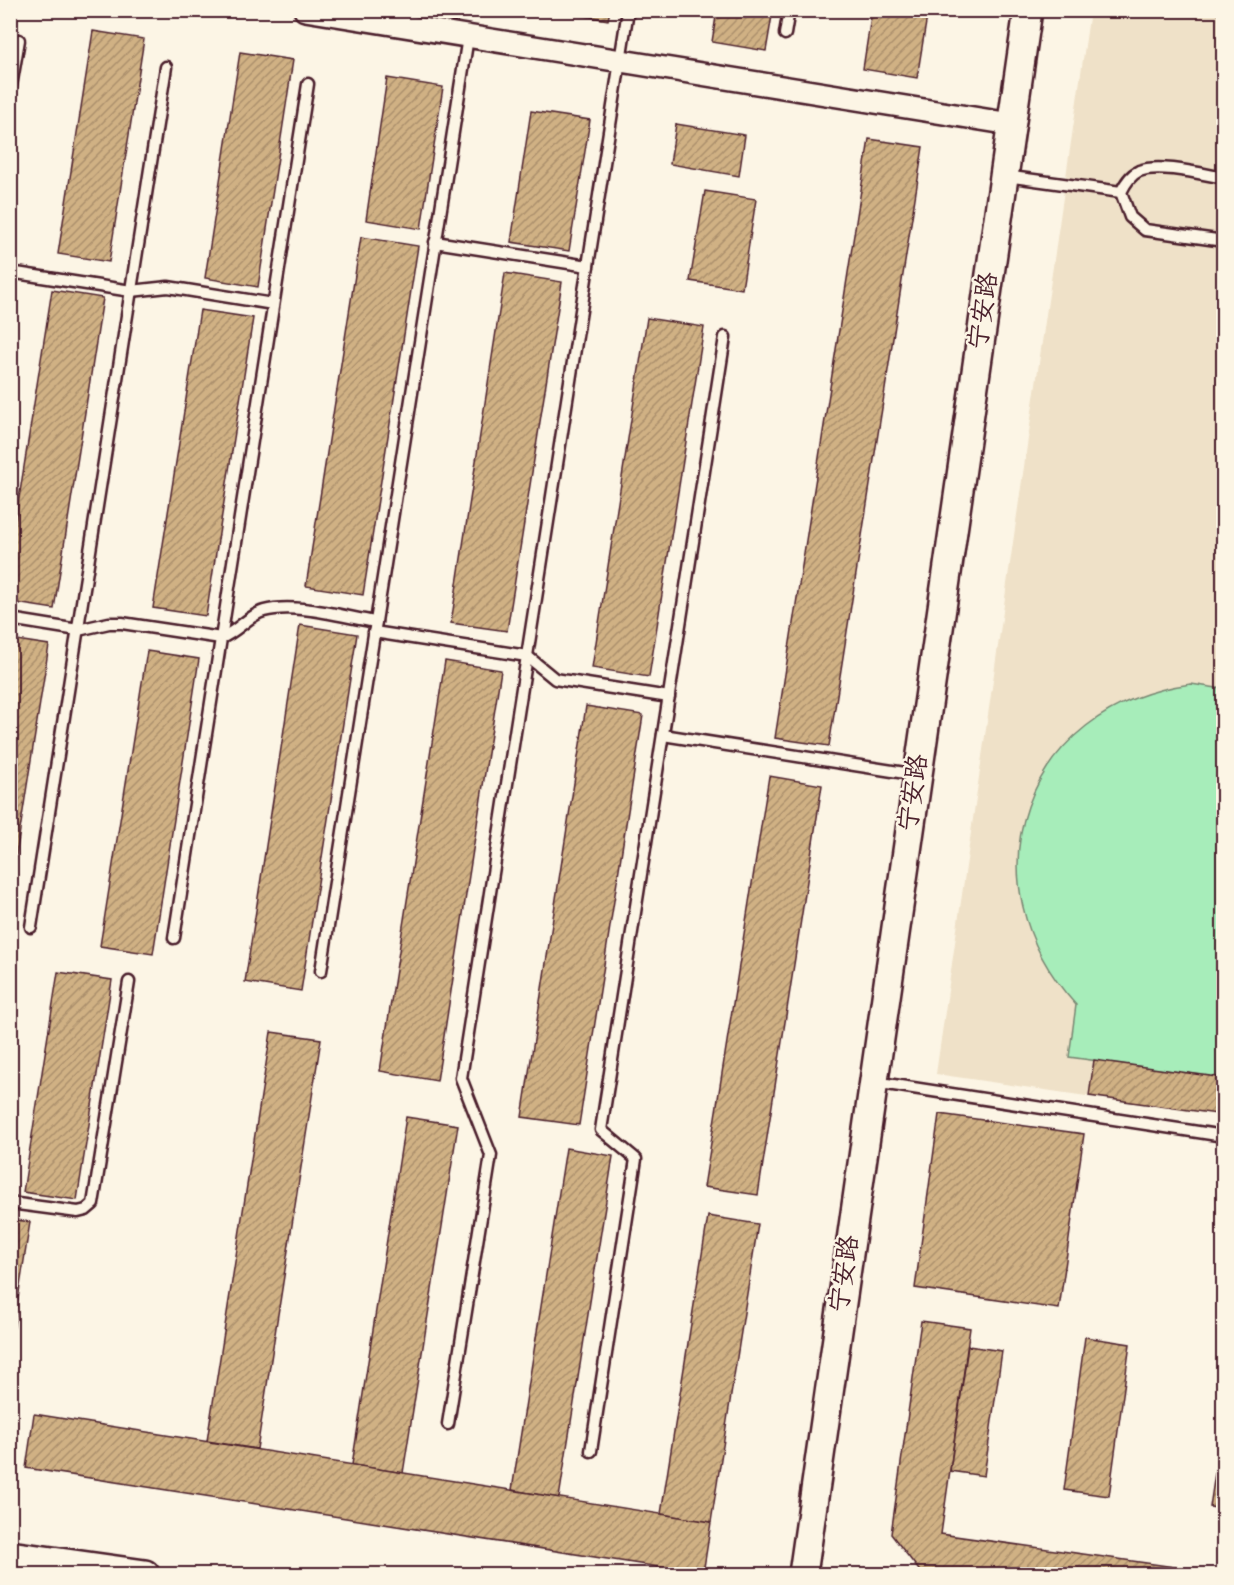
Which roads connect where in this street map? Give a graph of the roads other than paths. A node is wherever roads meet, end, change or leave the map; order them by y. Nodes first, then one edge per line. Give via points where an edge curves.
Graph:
1 (305, 10) edge
2 (628, 10) edge
3 (789, 10) edge
4 (1028, 10) edge
5 (785, 34) dead end
6 (468, 37) junction
7 (19, 40) dead end
8 (620, 61) junction
9 (166, 67) dead end
10 (308, 84) dead end
11 (10, 92) edge
12 (1011, 123) junction
13 (1004, 176) junction
14 (1224, 178) edge
15 (1121, 192) junction
16 (1224, 241) edge
17 (435, 242) junction
18 (588, 266) junction
19 (10, 272) edge
20 (131, 291) junction
21 (273, 304) junction
22 (725, 337) dead end
23 (10, 619) edge
24 (375, 627) junction
25 (78, 630) junction
26 (221, 638) junction
27 (527, 656) junction
28 (669, 697) junction
29 (663, 735) junction
30 (918, 775) junction
31 (32, 927) dead end
32 (174, 938) dead end
33 (321, 971) dead end
34 (129, 982) dead end
35 (874, 1082) junction
36 (1224, 1136) edge
37 (10, 1203) edge
38 (448, 1424) dead end
39 (591, 1450) dead end
40 (10, 1556) edge
41 (145, 1575) edge
42 (802, 1575) edge

1 - 6 street
2 - 8 lane
3 - 5 lane
4 - 12 street, 宁安路
6 - 8 street
6 - 17 lane
7 - 11 lane
8 - 12 street
8 - 18 lane
9 - 20 lane
10 - 21 lane
12 - 13 street, 宁安路
13 - 15 lane
13 - 30 street, 宁安路
14 - 15 lane via 1155,168 1138,171
15 - 16 lane via 1130,217 1145,230
17 - 18 lane
17 - 24 lane
18 - 27 lane
19 - 20 lane
20 - 21 lane via 168,288
20 - 25 lane
21 - 26 lane
22 - 28 lane
23 - 25 lane
24 - 26 lane via 292,608 264,611
24 - 27 lane
24 - 33 lane
25 - 26 lane via 122,623
25 - 31 lane
26 - 32 lane
27 - 28 lane via 555,679
27 - 38 lane via 461,1078 491,1155
28 - 29 lane
29 - 30 lane
29 - 39 lane via 601,1130 636,1159
30 - 35 street, 宁安路
34 - 37 lane via 93,1204 78,1212
35 - 36 lane
35 - 42 street, 宁安路
40 - 41 street

